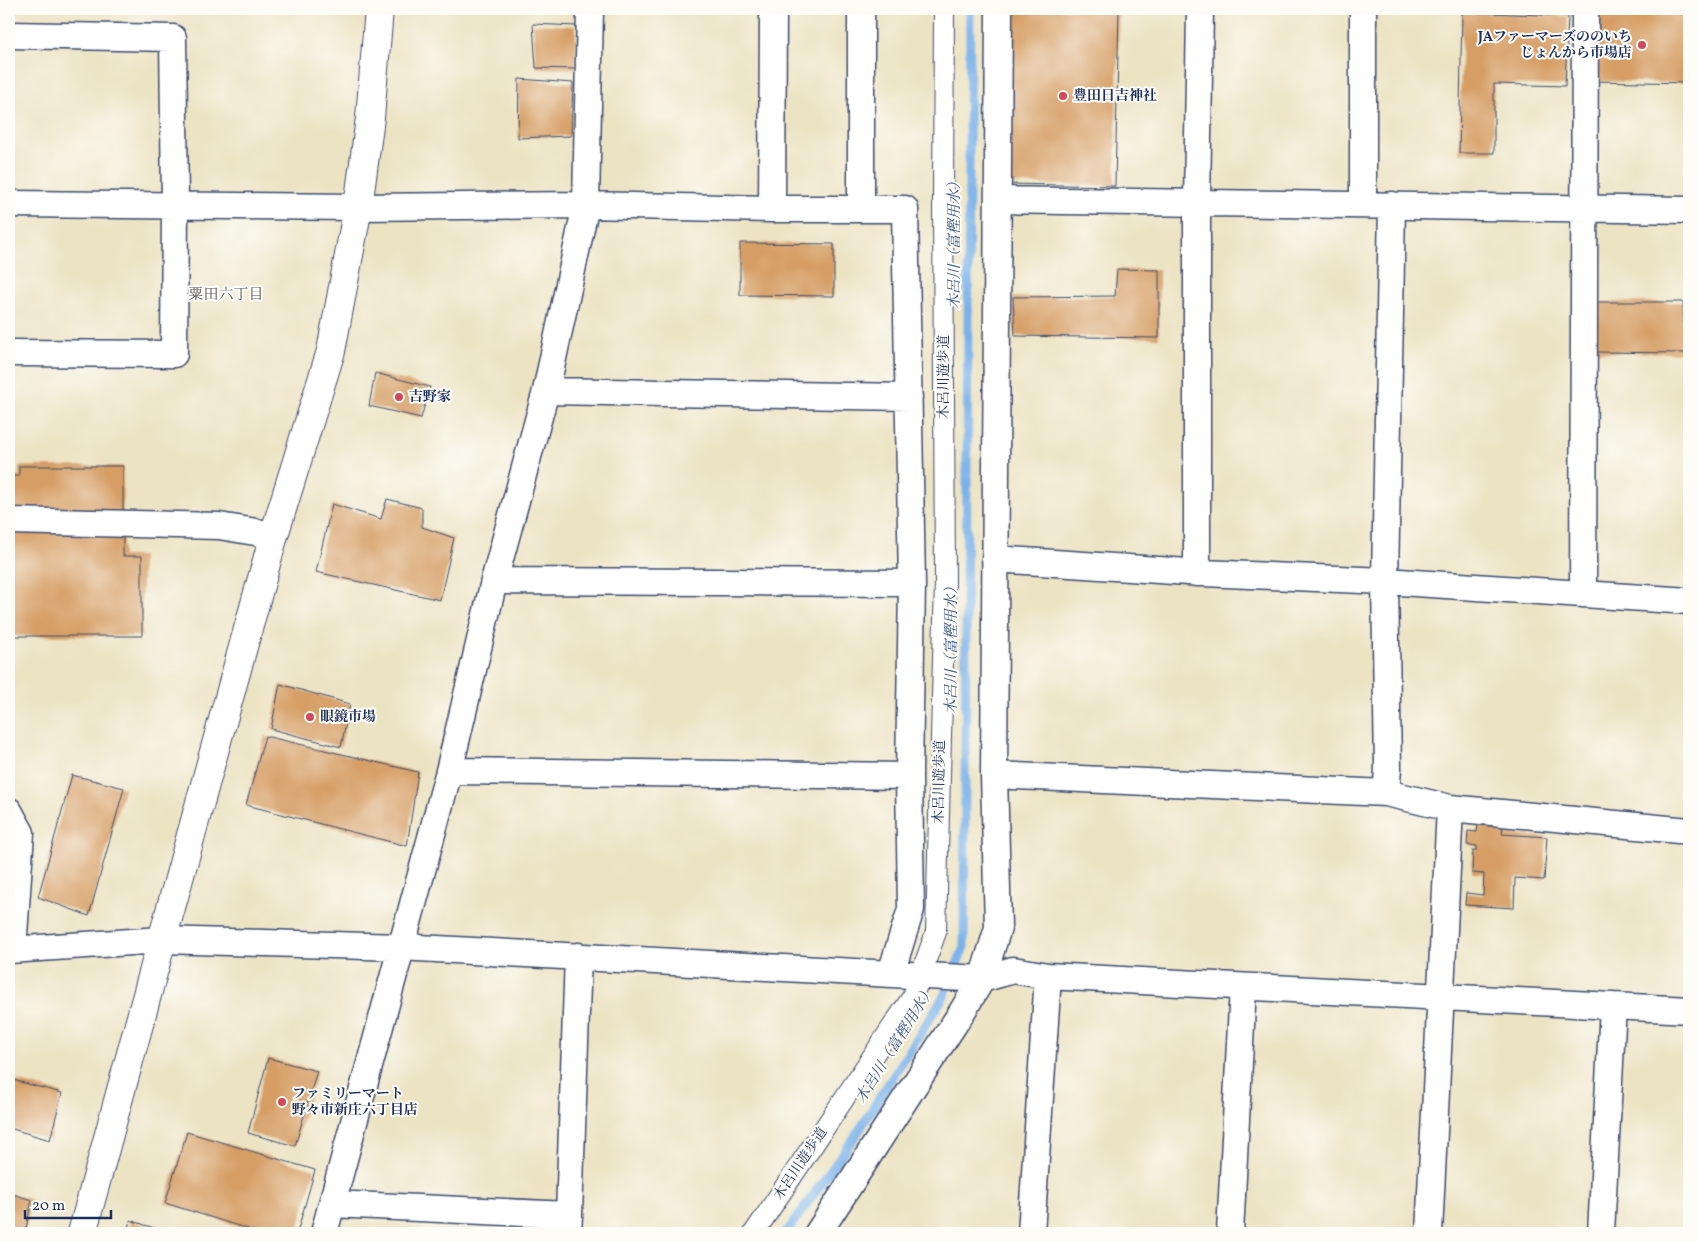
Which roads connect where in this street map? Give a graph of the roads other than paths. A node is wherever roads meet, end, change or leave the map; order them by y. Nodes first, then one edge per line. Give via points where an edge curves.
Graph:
1 (379, 9) edge
2 (590, 9) edge
3 (773, 9) edge
4 (862, 9) edge
5 (944, 9) edge
6 (999, 9) edge
7 (1200, 9) edge
8 (1363, 9) edge
9 (1584, 9) edge
10 (9, 35) edge
11 (998, 200) junction
12 (1197, 203) junction
13 (9, 204) edge
14 (175, 204) junction
15 (1363, 204) junction
16 (586, 205) junction
17 (1392, 205) junction
18 (358, 206) junction
19 (1583, 208) junction
20 (772, 209) junction
21 (861, 209) junction
22 (1689, 210) edge
23 (9, 353) edge
24 (546, 391) junction
25 (910, 397) junction
26 (9, 521) edge
27 (274, 535) junction
28 (995, 558) junction
29 (1197, 573) junction
30 (494, 581) junction
31 (1386, 581) junction
32 (912, 583) junction
33 (1583, 594) junction
34 (1689, 601) edge
35 (449, 772) junction
36 (994, 774) junction
37 (908, 776) junction
38 (1386, 793) junction
39 (1450, 808) junction
40 (9, 811) edge
41 (1689, 831) edge
42 (15, 835) edge
43 (162, 940) junction
44 (400, 947) junction
45 (11, 950) edge
46 (578, 956) junction
47 (891, 973) junction
48 (924, 976) junction
49 (1048, 976) junction
50 (972, 979) junction
51 (1243, 986) junction
52 (1441, 998) junction
53 (1613, 1006) junction
54 (1689, 1010) edge
55 (842, 1196) junction
56 (332, 1204) junction
57 (568, 1224) edge
58 (82, 1233) edge
59 (324, 1233) edge
60 (754, 1233) edge
61 (818, 1233) edge
62 (840, 1233) edge
63 (1031, 1233) edge
64 (1230, 1233) edge
65 (1430, 1233) edge
66 (1601, 1233) edge

1 - 18 street via 370,118
2 - 16 street
3 - 20 street
4 - 21 street
5 - 48 street, 木呂川遊歩道 via 944,630 936,932
6 - 11 street
7 - 12 street
8 - 15 street
9 - 19 street
10 - 14 street via 173,38
11 - 12 street
11 - 28 street
12 - 15 street
12 - 29 street
13 - 14 street
14 - 18 street
14 - 23 street via 174,354
15 - 17 street
16 - 18 street
16 - 20 street
16 - 24 street
17 - 19 street
17 - 31 street
18 - 27 street via 331,351
19 - 22 street
19 - 33 street
20 - 21 street
21 - 25 street via 905,210
24 - 25 street
24 - 30 street
25 - 32 street
26 - 27 street via 219,526
27 - 43 street
28 - 29 street
28 - 36 street
29 - 31 street
30 - 32 street
30 - 35 street
31 - 33 street
31 - 38 street
32 - 37 street
33 - 34 street
35 - 37 street
35 - 44 street
36 - 38 street
36 - 50 street via 998,928
37 - 47 street via 911,909
38 - 39 street
39 - 41 street
39 - 52 street
40 - 42 street
42 - 45 street
43 - 44 street
43 - 45 street
43 - 58 street
44 - 46 street
44 - 56 street
46 - 47 street
46 - 57 street
47 - 48 street
48 - 50 street
48 - 60 street, 木呂川遊歩道 via 914,996
49 - 50 street via 1013,970
49 - 51 street
49 - 63 street
50 - 55 street via 955,1023
51 - 52 street
51 - 64 street
52 - 53 street
52 - 65 street
53 - 54 street
53 - 66 street
55 - 61 street
55 - 62 street
56 - 57 street
56 - 59 street

